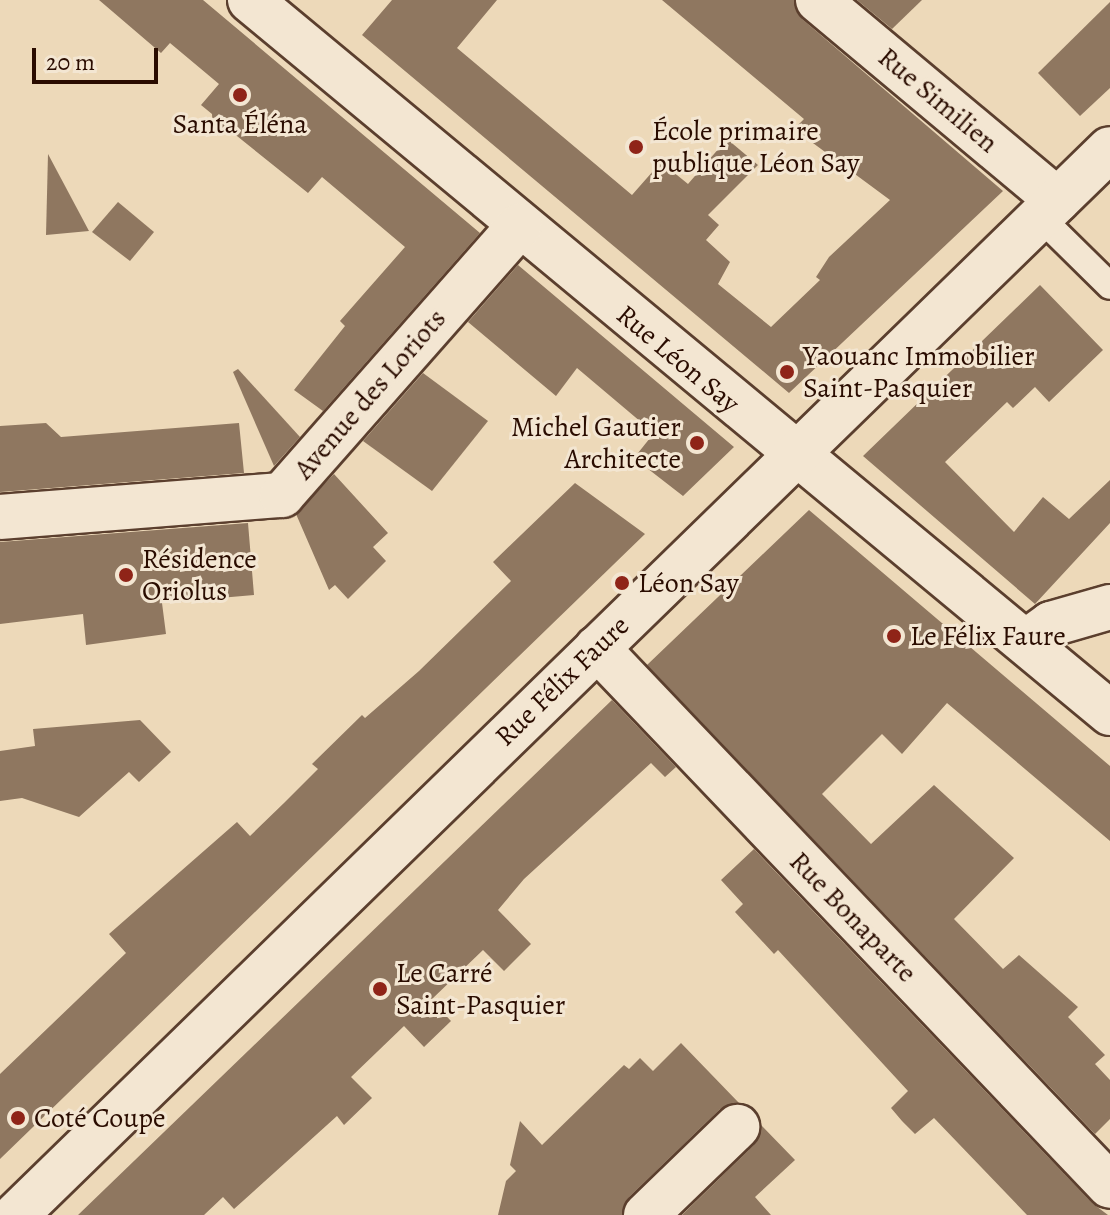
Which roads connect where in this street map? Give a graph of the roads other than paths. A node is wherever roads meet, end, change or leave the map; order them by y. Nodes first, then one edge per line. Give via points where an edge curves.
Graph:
1 (250, 0) edge
2 (818, 0) edge
3 (1110, 149) edge
4 (1048, 208) junction
5 (519, 226) junction
6 (1110, 286) edge
7 (795, 453) junction
8 (0, 517) edge
9 (1110, 607) edge
10 (1026, 642) junction
11 (597, 648) junction
12 (1110, 713) edge
13 (737, 1127) dead end
14 (1110, 1186) edge
15 (16, 1215) edge
16 (646, 1215) edge

1 - 5 street, Rue Léon Say
2 - 4 street, Rue Similien
3 - 4 street, Rue Félix Faure
4 - 6 lane
4 - 7 street, Rue Félix Faure
5 - 7 street, Rue Léon Say
5 - 8 street, Avenue des Loriots via 282,495
7 - 10 street, Rue Léon Say
7 - 11 street, Rue Félix Faure
9 - 10 street via 1051,624
10 - 12 street, Rue Léon Say
11 - 14 street, Rue Bonaparte
11 - 15 street, Rue Félix Faure
13 - 16 street

